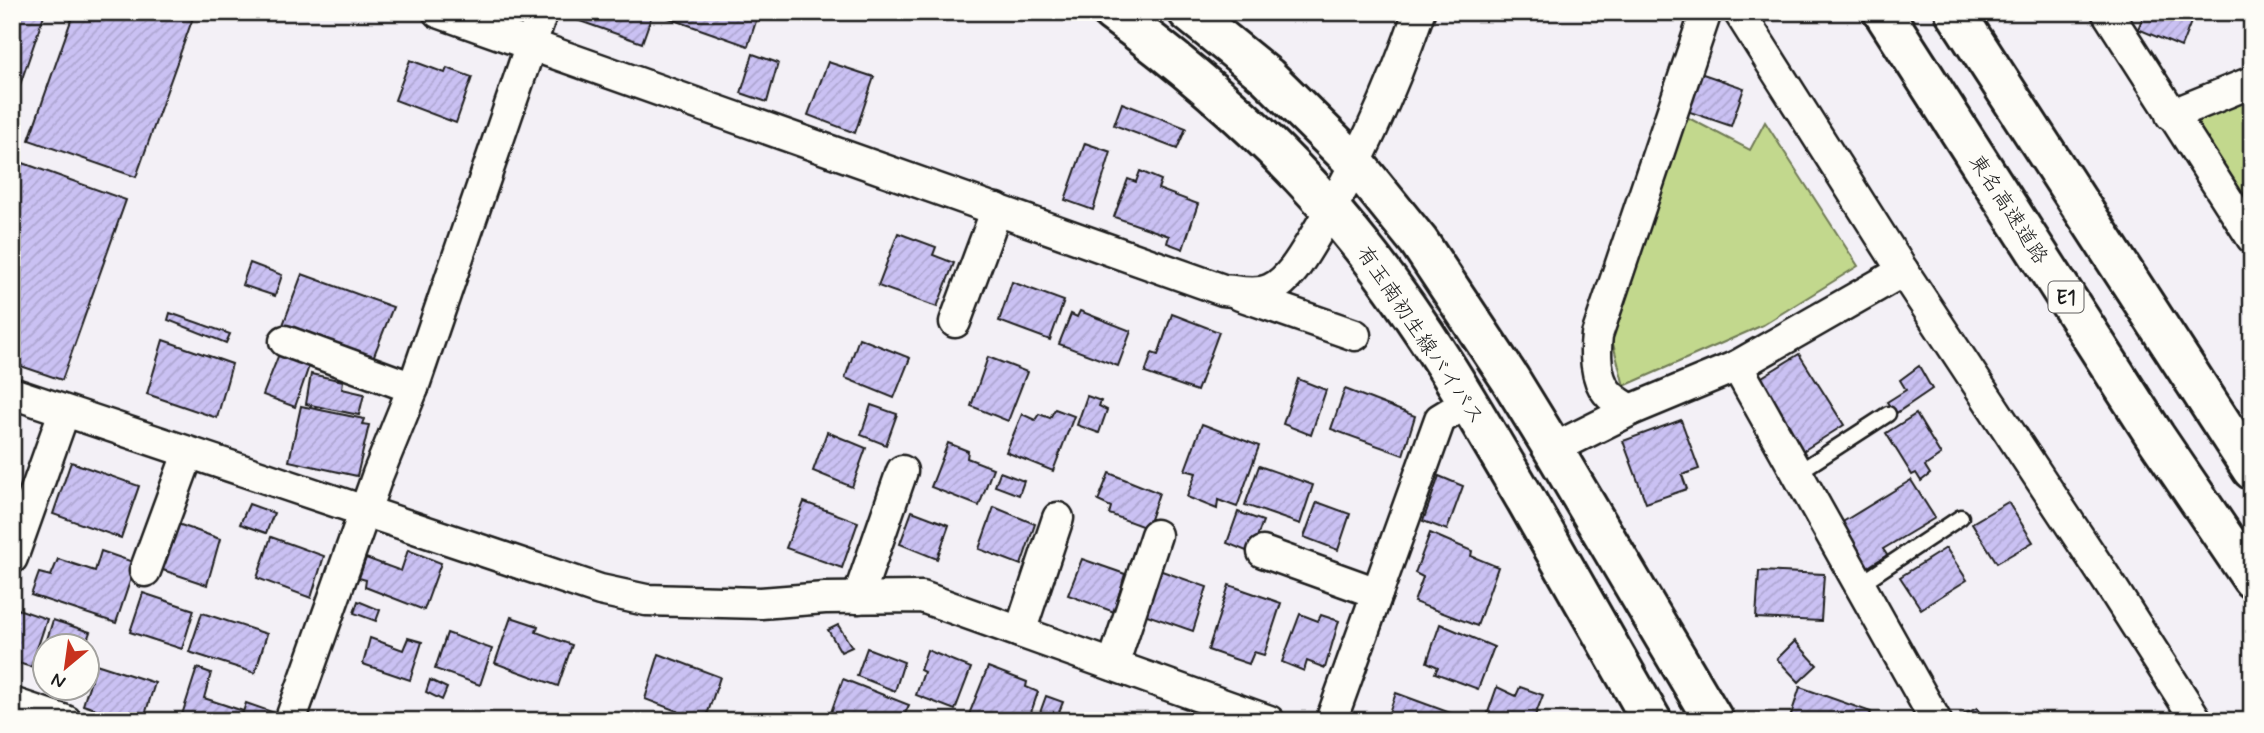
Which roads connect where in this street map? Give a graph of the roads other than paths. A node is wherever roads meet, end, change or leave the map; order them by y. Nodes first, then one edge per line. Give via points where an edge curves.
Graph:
1 (438, 12) edge
2 (542, 12) edge
3 (1112, 12) edge
4 (1188, 12) edge
5 (1419, 12) edge
6 (1706, 12) edge
7 (1739, 12) edge
8 (1883, 12) edge
9 (1955, 12) edge
10 (2108, 12) edge
11 (530, 44) junction
12 (2252, 82) edge
13 (2171, 115) junction
14 (1355, 163) junction
15 (997, 209) junction
16 (1331, 209) junction
17 (2252, 238) edge
18 (1903, 271) junction
19 (1223, 289) junction
20 (955, 323) dead end
21 (1355, 335) dead end
22 (285, 341) dead end
23 (1737, 366) junction
24 (413, 388) junction
25 (12, 393) edge
26 (1468, 402) junction
27 (1631, 410) junction
28 (64, 412) junction
29 (1888, 414) dead end
30 (1553, 449) junction
31 (188, 454) junction
32 (2252, 470) edge
33 (902, 471) dead end
34 (1797, 473) junction
35 (365, 513) junction
36 (1961, 517) dead end
37 (1058, 518) dead end
38 (1156, 535) dead end
39 (1263, 552) dead end
40 (12, 558) edge
41 (145, 571) dead end
42 (2252, 579) edge
43 (1860, 584) junction
44 (1377, 593) junction
45 (858, 598) junction
46 (1020, 632) junction
47 (1113, 665) junction
48 (12, 703) edge
49 (66, 721) edge
50 (290, 721) edge
51 (1269, 721) edge
52 (1331, 721) edge
53 (1652, 721) edge
54 (1714, 721) edge
55 (1936, 721) edge
56 (2197, 721) edge

1 - 11 street
2 - 11 street
3 - 16 main road, 有玉南初生線バイパス via 1229,108
4 - 14 main road via 1267,76
5 - 14 street via 1388,96
6 - 27 street via 1597,335 1606,392
7 - 18 street
8 - 42 main road, 東名高速道路 / E1
9 - 32 main road
10 - 13 street
11 - 15 street
11 - 24 street
12 - 13 street
13 - 17 street
14 - 16 street
14 - 30 main road via 1419,242
15 - 19 street
15 - 20 street
16 - 19 street via 1298,262 1272,289 1260,293
16 - 26 main road, 有玉南初生線バイパス via 1387,279
18 - 23 street
18 - 56 street
19 - 21 street
22 - 24 street
23 - 27 street
23 - 34 street
24 - 35 street
25 - 28 street
26 - 44 street via 1440,419
26 - 53 main road, 有玉南初生線バイパス
27 - 30 street
28 - 31 street
28 - 40 street
29 - 34 lane
30 - 54 main road
31 - 35 street
31 - 41 street
33 - 45 street
34 - 43 street
35 - 45 street via 600,590 646,600 761,603
35 - 50 street
36 - 43 lane
37 - 46 street
38 - 47 street
39 - 44 street
43 - 55 street
44 - 52 street
45 - 46 street via 922,597
46 - 47 street
47 - 51 street
48 - 49 street

